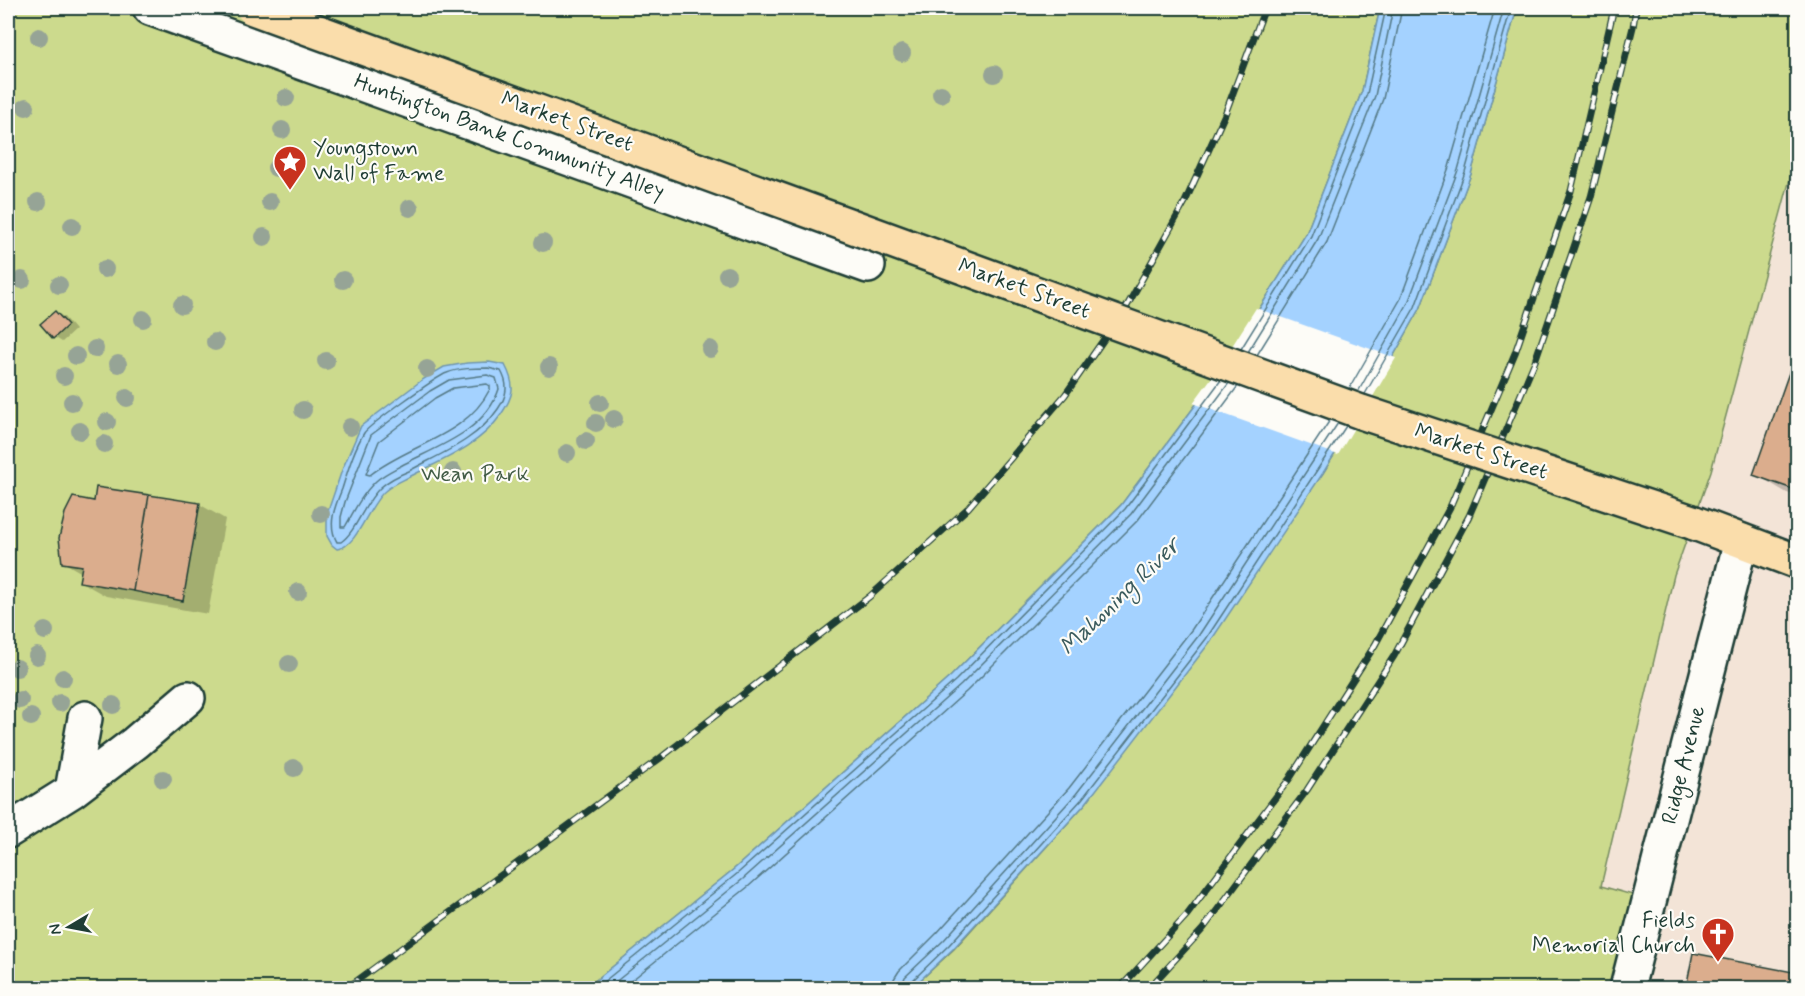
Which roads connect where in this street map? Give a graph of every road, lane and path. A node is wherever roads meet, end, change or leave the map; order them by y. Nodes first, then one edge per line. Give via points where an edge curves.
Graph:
1 (150, 8) edge
2 (252, 8) edge
3 (868, 266) dead end
4 (1741, 541) junction
5 (1797, 562) edge
6 (188, 698) dead end
7 (85, 718) dead end
8 (72, 791) junction
9 (8, 831) edge
10 (1627, 988) edge

1 - 3 street, Huntington Bank Community Alley
2 - 4 main road, Market Street, bridge via 1361,412
4 - 5 main road, Market Street
4 - 10 street, Ridge Avenue
6 - 8 street
7 - 8 street
8 - 9 street

